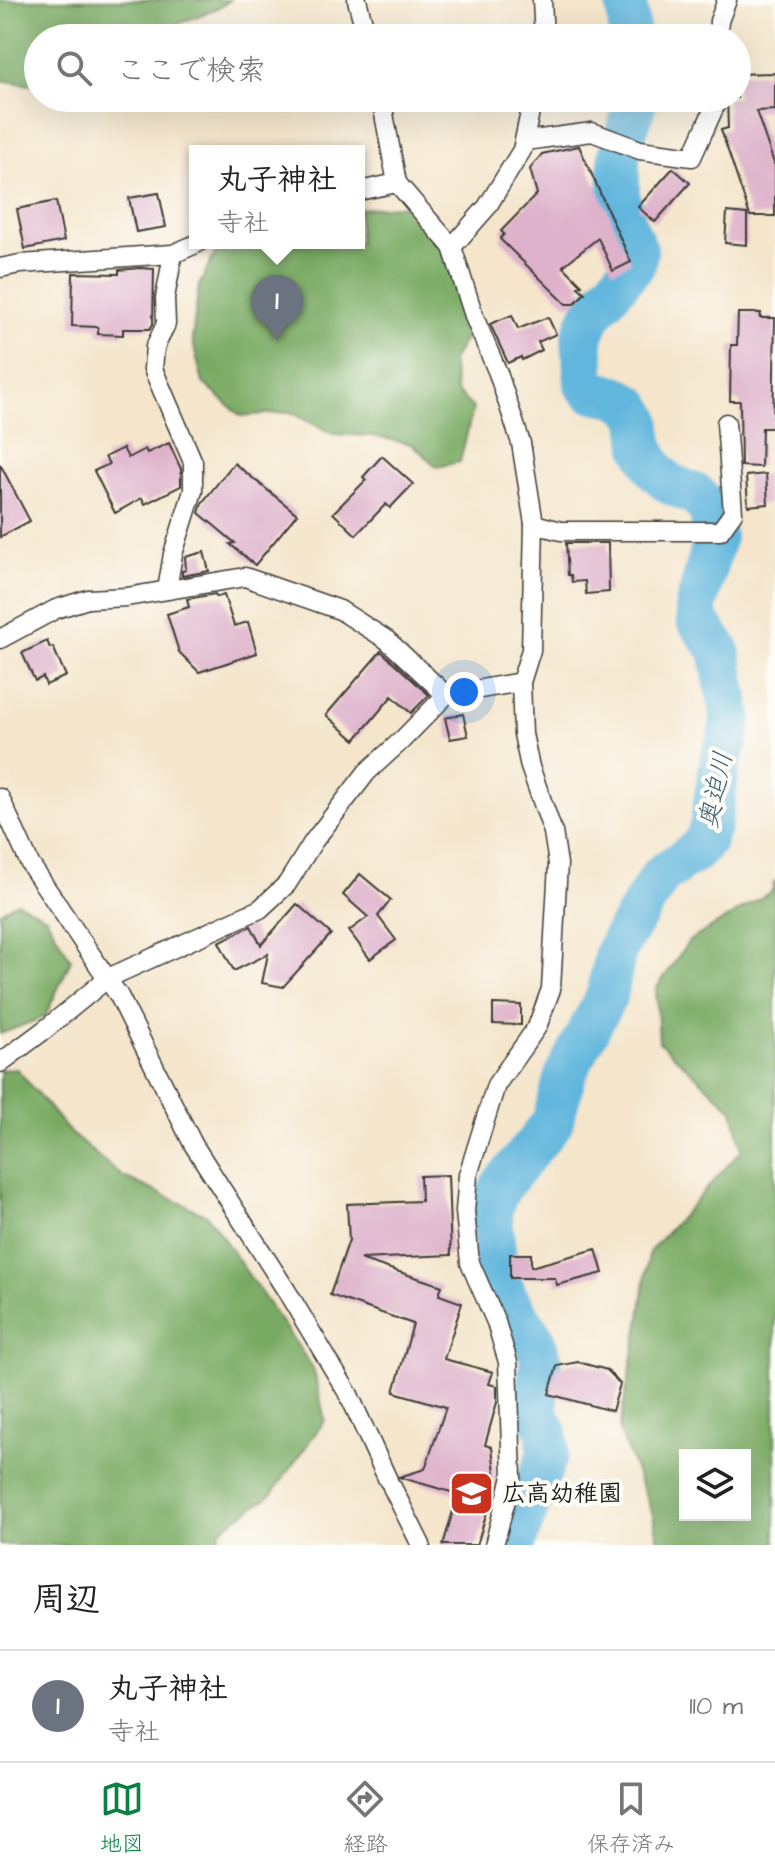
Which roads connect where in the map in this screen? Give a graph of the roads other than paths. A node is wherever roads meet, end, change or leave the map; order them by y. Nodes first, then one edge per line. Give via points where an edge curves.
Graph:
1 (357, 0) edge
2 (542, 0) edge
3 (727, 0) edge
4 (363, 24) edge
5 (543, 24) edge
6 (719, 24) edge
7 (384, 112) edge
8 (530, 112) edge
9 (712, 112) edge
10 (525, 141) junction
11 (397, 183) junction
12 (365, 190) edge
13 (189, 247) edge
14 (452, 247) junction
15 (173, 254) junction
16 (0, 268) edge
17 (726, 423) dead end
18 (534, 524) junction
19 (167, 590) junction
20 (0, 639) edge
21 (521, 682) junction
22 (446, 695) junction
23 (1, 803) edge
24 (108, 978) junction
25 (0, 1063) edge
26 (421, 1545) edge
27 (494, 1545) edge

1 - 4 street
2 - 5 street
3 - 6 street
7 - 11 street
8 - 10 street
9 - 10 street via 692,157 640,150 592,132
10 - 14 street via 487,207
11 - 12 street
11 - 14 street
13 - 15 street
14 - 18 street via 521,443
15 - 16 street
15 - 19 street via 166,324 155,347 153,369 193,462 193,491
17 - 18 street via 733,513 720,531 561,531
18 - 21 street via 531,650
19 - 20 street via 88,599 56,609
19 - 22 street via 245,577 340,610 387,640
21 - 22 street
21 - 27 street via 523,734 558,864 551,989 537,1027 496,1085 468,1175 470,1263 508,1362 512,1477
22 - 24 street via 367,772 287,884 260,909
23 - 24 street via 30,864
24 - 25 street
24 - 26 street via 193,1144 349,1395

